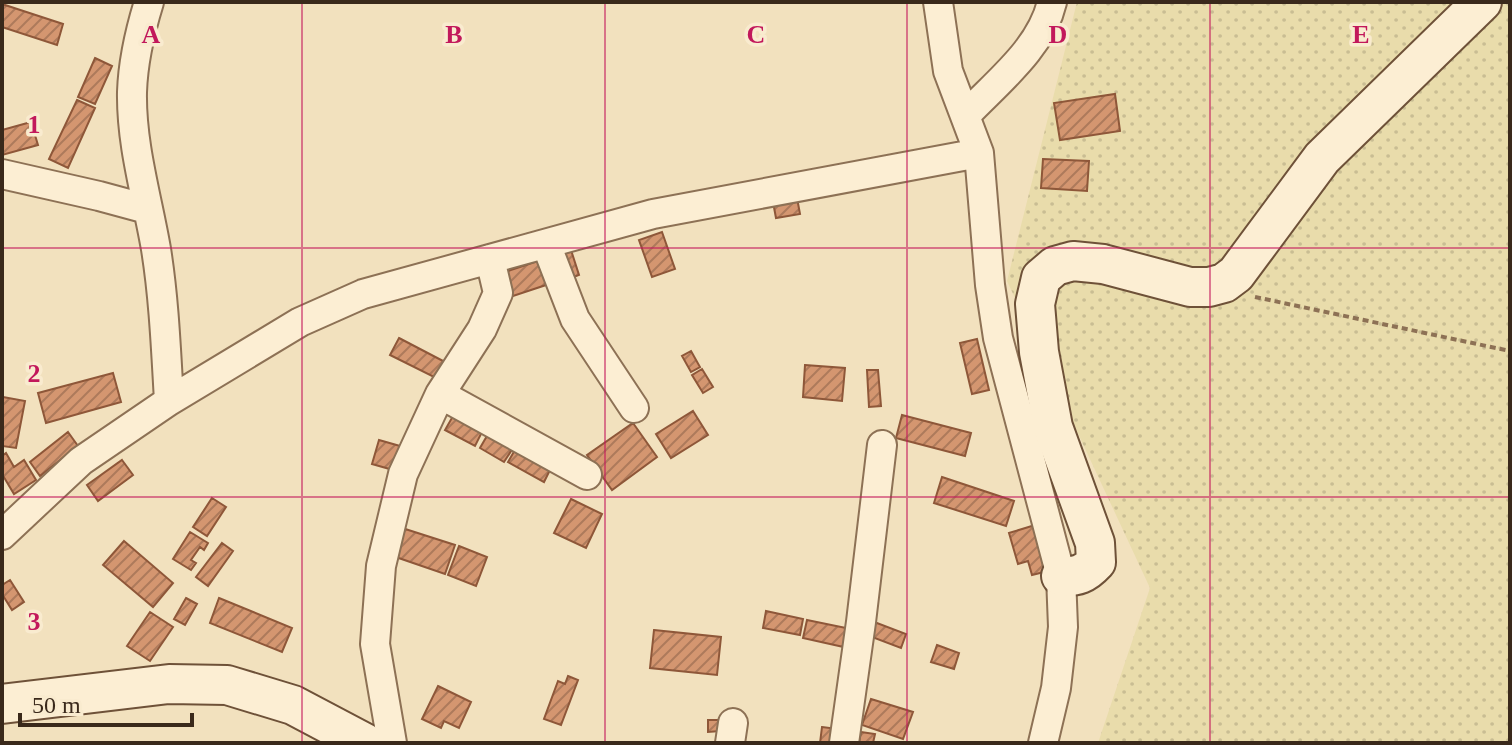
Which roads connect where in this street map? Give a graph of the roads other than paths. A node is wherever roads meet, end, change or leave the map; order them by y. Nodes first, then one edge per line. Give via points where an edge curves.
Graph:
1 (149, 2) edge
2 (938, 2) edge
3 (1052, 2) edge
4 (1482, 2) edge
5 (965, 116) junction
6 (979, 153) junction
7 (2, 174) edge
8 (147, 209) junction
9 (546, 244) junction
10 (490, 259) junction
11 (440, 394) junction
12 (169, 401) junction
13 (634, 408) dead end
14 (882, 445) dead end
15 (587, 475) dead end
16 (2, 535) edge
17 (1061, 576) junction
18 (2, 704) edge
19 (365, 743) edge
20 (392, 743) edge
21 (844, 743) edge
22 (1043, 743) edge

1 - 8 street via 138,37 132,92
2 - 5 street via 948,71
3 - 5 street via 1031,47
4 - 17 street via 1322,158 1224,283 1190,287 1073,261 1055,266 1041,278 1035,304 1053,427 1095,543 1096,562 1087,572
5 - 6 street
6 - 9 street via 653,214
6 - 17 street via 998,338
7 - 8 street
8 - 12 street via 162,295
9 - 10 street
9 - 13 street via 575,319
10 - 11 street via 498,293 482,329
10 - 12 street via 363,294 300,322
11 - 15 street
11 - 20 street via 403,474 381,566 375,644
12 - 16 street via 81,461
14 - 21 street
17 - 22 street via 1063,627
18 - 19 street via 169,684 227,685 293,705

